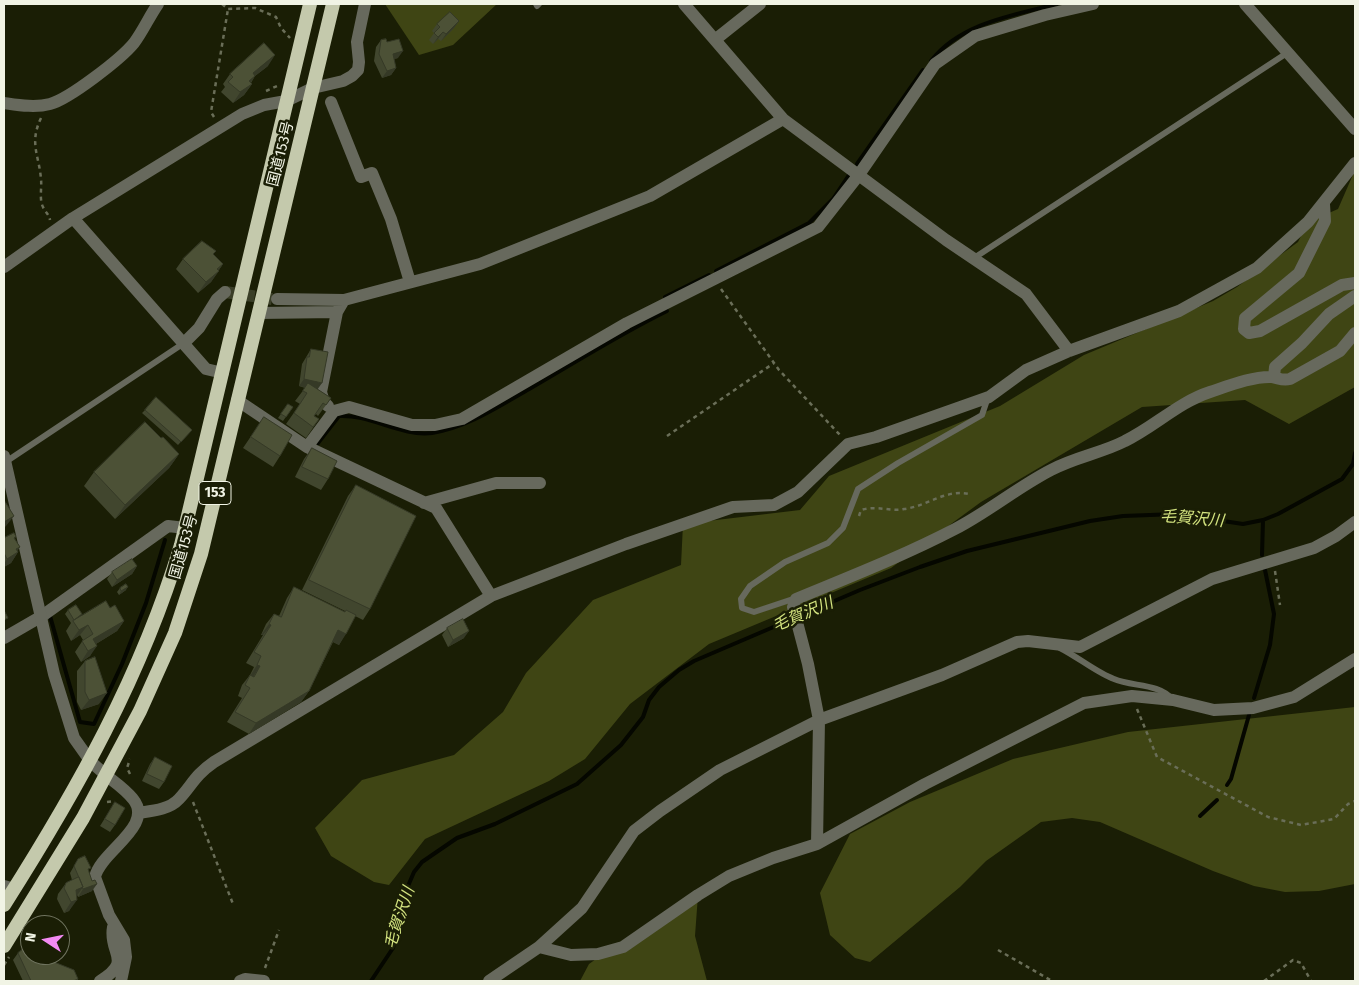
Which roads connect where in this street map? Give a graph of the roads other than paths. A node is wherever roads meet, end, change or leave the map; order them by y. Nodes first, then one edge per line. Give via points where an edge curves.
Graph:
1 (158, 4) edge
2 (310, 4) edge
3 (333, 4) edge
4 (365, 4) edge
5 (684, 4) edge
6 (760, 4) edge
7 (1093, 4) edge
8 (1245, 4) edge
9 (716, 39) junction
10 (1287, 53) junction
11 (314, 88) junction
12 (286, 101) junction
13 (331, 102) dead end
14 (4, 103) edge
15 (783, 119) junction
16 (1355, 129) edge
17 (1355, 163) edge
18 (858, 176) junction
19 (1324, 204) junction
20 (73, 218) junction
21 (974, 258) junction
22 (4, 267) edge
23 (410, 282) junction
24 (1355, 284) edge
25 (225, 292) dead end
26 (1355, 296) edge
27 (277, 300) tunnel mouth
28 (344, 300) junction
29 (337, 312) junction
30 (258, 313) junction
31 (1355, 333) edge
32 (184, 343) junction
33 (1069, 351) junction
34 (223, 372) junction
35 (1274, 377) junction
36 (988, 397) junction
37 (237, 400) junction
38 (334, 411) junction
39 (307, 447) junction
40 (4, 460) edge
41 (540, 483) dead end
42 (424, 503) junction
43 (1355, 522) edge
44 (185, 528) junction
45 (816, 591) junction
46 (491, 596) junction
47 (42, 621) junction
48 (4, 638) edge
49 (1054, 645) junction
50 (1355, 659) edge
51 (1173, 700) junction
52 (819, 720) junction
53 (91, 762) junction
54 (107, 776) junction
55 (138, 813) junction
56 (817, 844) junction
57 (9, 888) edge
58 (4, 905) edge
59 (114, 924) junction
60 (4, 946) edge
61 (539, 947) junction
62 (262, 980) edge
63 (100, 981) edge
64 (121, 981) edge
65 (240, 981) edge
66 (489, 981) edge

1 - 14 street via 124,55 61,99 50,104 23,106
2 - 12 highway, 国道153号 / 153
3 - 11 highway, 国道153号 / 153
4 - 11 street via 358,26 358,70 343,81
5 - 9 street
6 - 9 street
7 - 18 street via 975,36 935,64
8 - 10 street
9 - 15 street
10 - 16 street
10 - 21 lane
11 - 12 street
11 - 30 highway, 国道153号 / 153
12 - 20 street via 242,114
12 - 34 highway, 国道153号 / 153
13 - 23 street via 361,177 372,173 391,219
15 - 18 street
15 - 23 street via 650,196 480,264
17 - 19 street
18 - 21 street
18 - 38 street via 818,228 627,323 462,419 435,425 412,425 349,407
19 - 24 street via 1325,221 1299,273 1245,318 1244,329 1249,333 1260,331 1342,285
19 - 33 street via 1257,268 1180,311
20 - 22 street
20 - 32 street
21 - 33 street via 1026,294
23 - 28 street
25 - 32 street
26 - 35 street via 1329,314 1275,367
27 - 28 street
28 - 29 street
29 - 30 street
29 - 38 street via 321,392 324,402
30 - 37 highway, 国道153号 / 153
31 - 35 street via 1340,351 1325,361 1290,379 1282,381
32 - 34 street via 206,368
32 - 40 lane
33 - 36 street via 1026,370
34 - 44 highway, 国道153号 / 153
35 - 45 street via 1190,400 1124,442 1050,470 956,528
36 - 45 lane via 982,415 858,489 843,528 828,542 785,562 750,586 741,599 742,608 754,612
36 - 46 street via 848,444 798,492 774,505 733,507
37 - 39 street
37 - 54 highway, 国道153号 / 153 via 201,554 175,633
38 - 39 street
39 - 42 street
40 - 47 street
41 - 42 street via 496,483
42 - 46 street via 436,508
43 - 49 street via 1314,548 1212,579 1080,647
44 - 47 street via 168,526
44 - 53 highway, 国道153号 / 153 via 167,592 149,637
45 - 52 street via 796,599 794,610
46 - 55 street via 214,762 198,773 178,800 162,809
47 - 48 street
47 - 53 street via 74,738
49 - 51 lane via 1114,679 1166,692
49 - 52 street via 1028,640 1016,642 942,675
50 - 51 street via 1294,697 1253,708 1214,710
51 - 56 street via 1132,696 1084,702
52 - 56 street
52 - 61 street via 720,770 634,831 582,908
53 - 54 street
53 - 57 highway, 国道153号 / 153
54 - 55 street via 133,798
54 - 60 highway, 国道153号 / 153
55 - 59 street via 130,834 103,860 95,877
56 - 61 street via 729,876 624,947 598,954 571,955
57 - 58 highway, 国道153号 / 153
59 - 63 street via 116,968
59 - 64 street via 124,940 126,957
61 - 66 street
62 - 65 street

